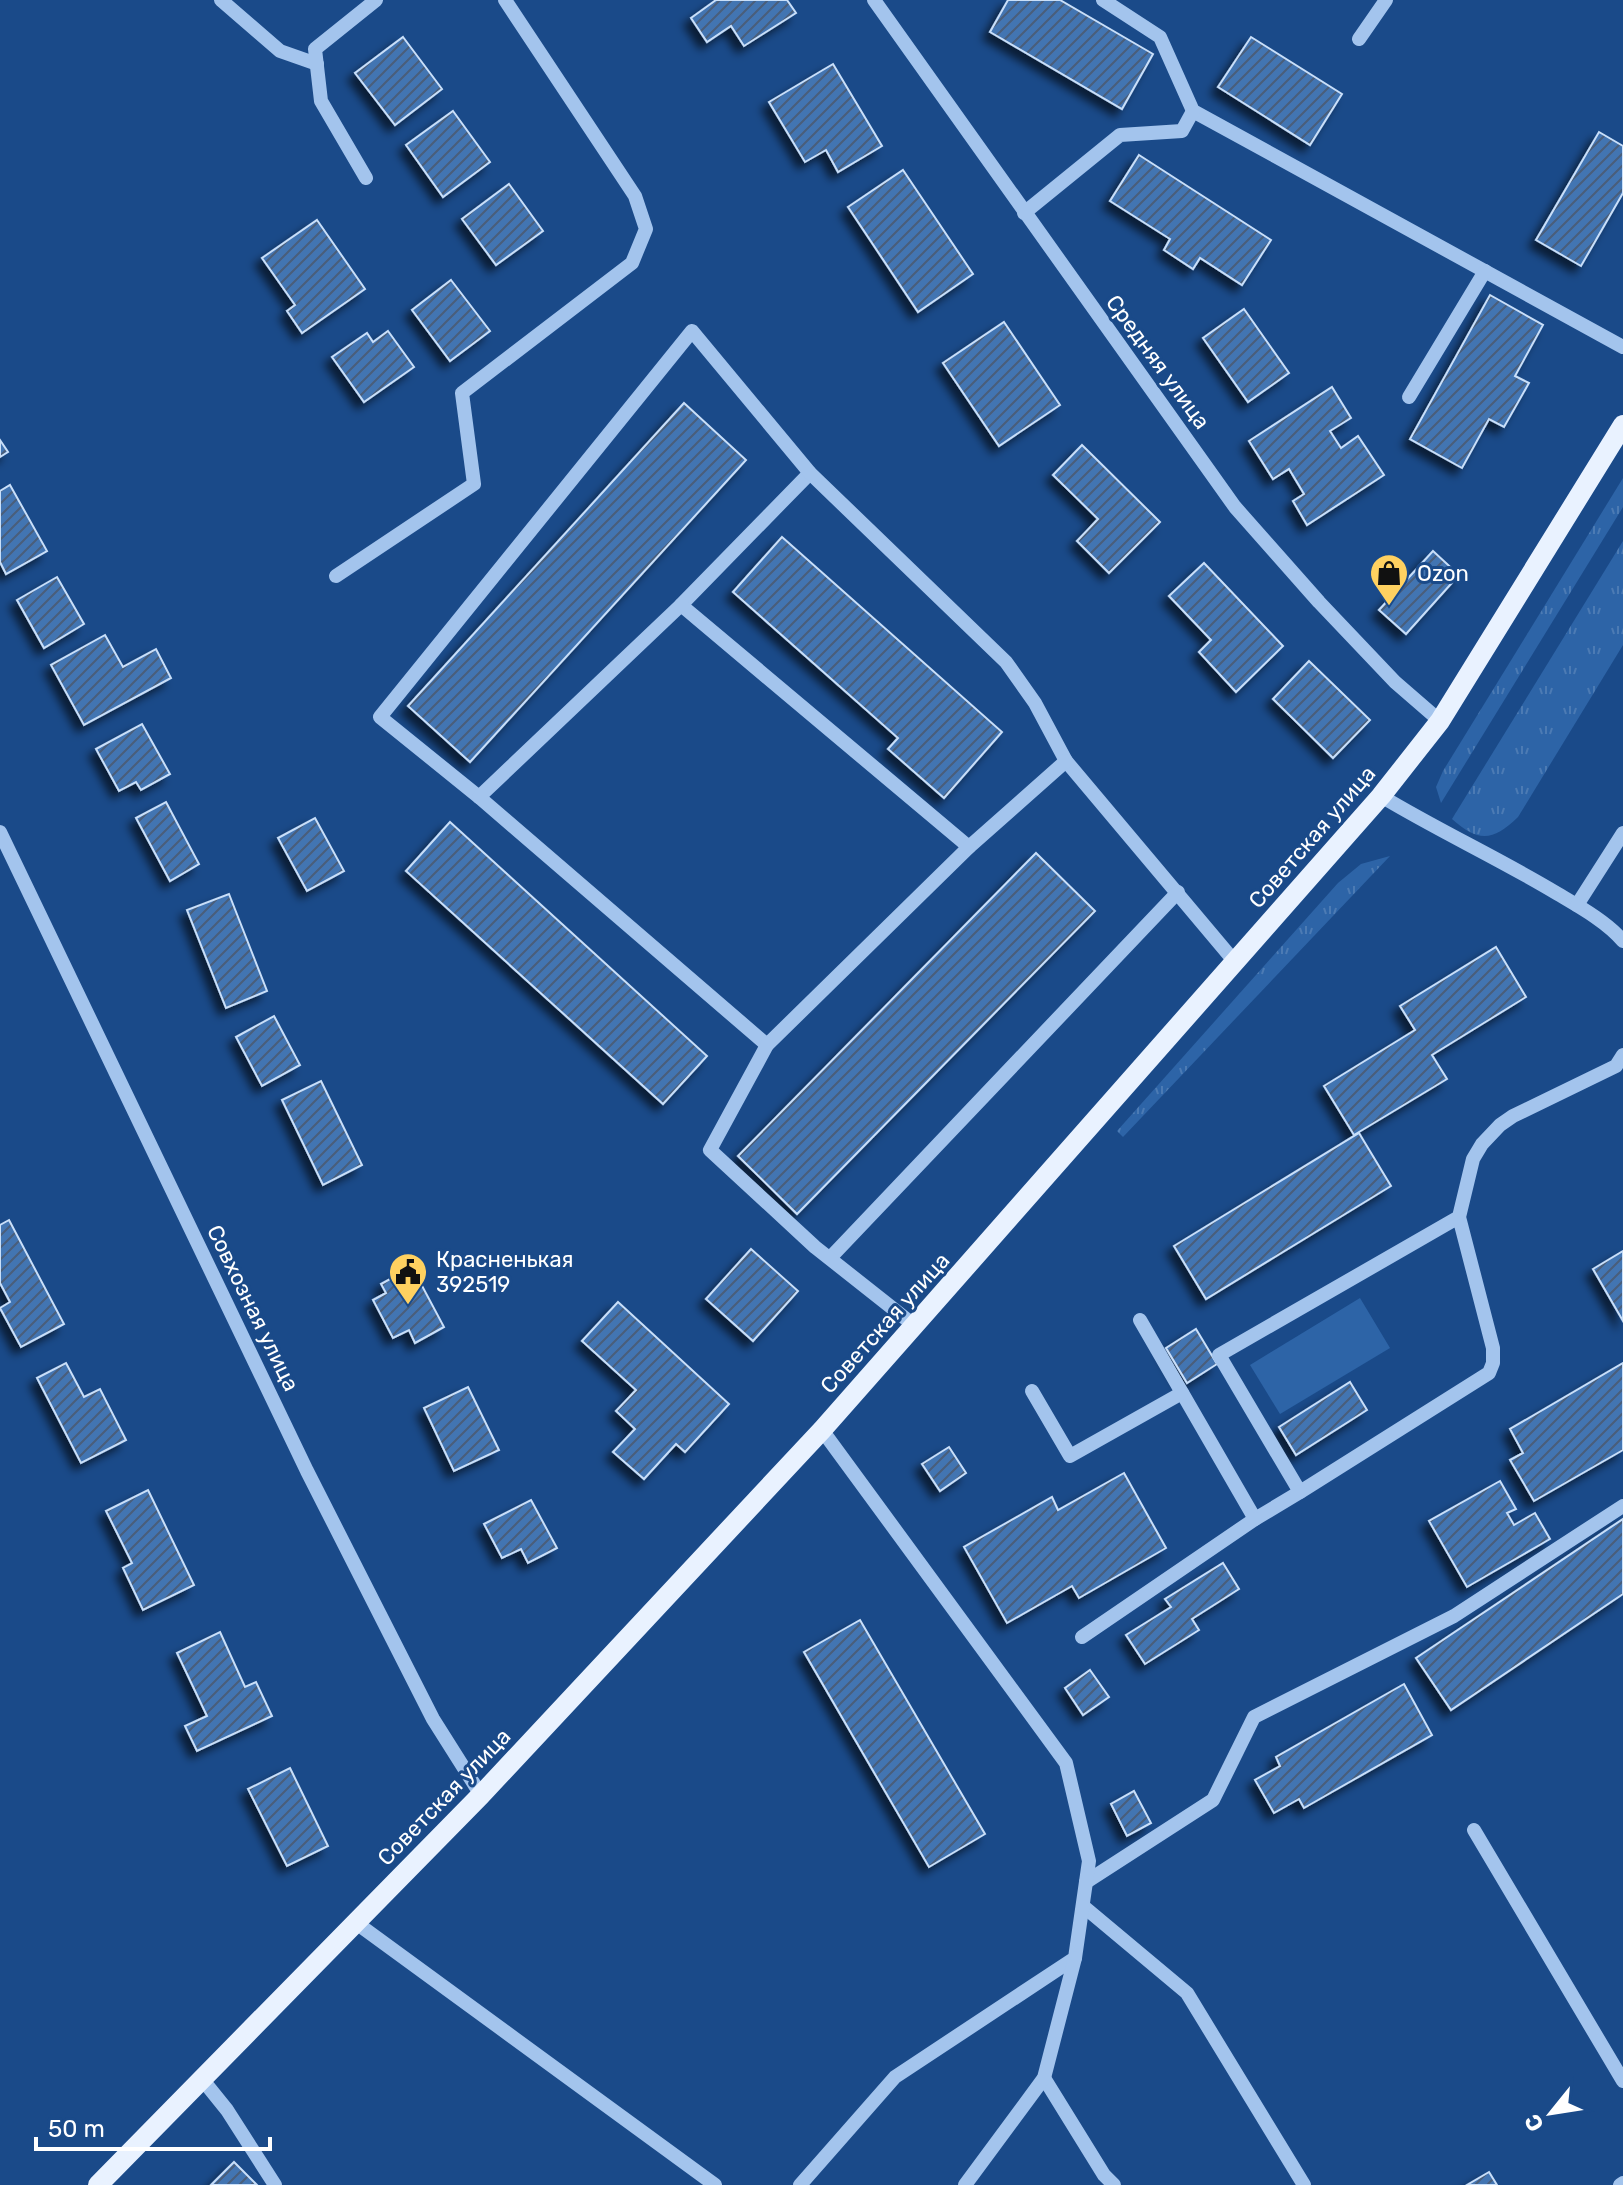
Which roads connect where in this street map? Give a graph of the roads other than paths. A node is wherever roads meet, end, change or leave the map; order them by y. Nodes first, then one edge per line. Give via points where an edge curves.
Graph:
1 (221, 0) edge
2 (376, 0) edge
3 (505, 0) edge
4 (874, 0) edge
5 (1103, 0) edge
6 (1386, 0) edge
7 (1359, 39) dead end
8 (317, 64) junction
9 (1193, 111) junction
10 (366, 178) dead end
11 (1024, 213) junction
12 (1485, 271) junction
13 (1623, 347) edge
14 (1409, 397) dead end
15 (1623, 425) edge
16 (810, 473) junction
17 (336, 576) dead end
18 (681, 605) junction
19 (1440, 721) junction
20 (1066, 761) junction
21 (1381, 796) junction
22 (479, 797) junction
23 (0, 832) edge
24 (1623, 833) edge
25 (969, 847) junction
26 (1178, 892) junction
27 (1577, 905) junction
28 (1623, 941) edge
29 (1235, 962) junction
30 (767, 1045) junction
31 (1621, 1066) edge
32 (1459, 1217) junction
33 (830, 1258) junction
34 (1140, 1320) dead end
35 (915, 1326) junction
36 (1032, 1391) dead end
37 (1182, 1393) junction
38 (822, 1430) junction
39 (1300, 1492) junction
40 (1623, 1506) edge
41 (1255, 1519) junction
42 (1082, 1637) dead end
43 (481, 1795) junction
44 (1474, 1830) dead end
45 (1086, 1882) junction
46 (1083, 1906) junction
47 (355, 1922) junction
48 (1075, 1958) junction
49 (1044, 2078) junction
50 (202, 2079) junction
51 (1623, 2081) edge
52 (98, 2185) edge
53 (275, 2185) edge
54 (715, 2185) edge
55 (800, 2185) edge
56 (965, 2185) edge
57 (1114, 2185) edge
58 (1304, 2185) edge

1 - 8 street via 280,51
2 - 8 street via 315,49
3 - 17 street via 635,196 646,229 632,263 462,393 474,484
4 - 11 street, Средняя улица
5 - 9 street via 1160,37
6 - 7 street
8 - 10 street via 321,101
9 - 11 street via 1182,131 1120,135
9 - 12 street
11 - 19 street, Средняя улица via 1235,507 1395,682
12 - 13 street
12 - 14 street
15 - 19 main road, Советская улица
16 - 18 street
16 - 20 street via 1006,662
16 - 22 street via 692,331 380,717
18 - 22 street
18 - 25 street
19 - 21 main road, Советская улица
20 - 25 street
20 - 26 street
21 - 27 street
21 - 29 main road, Советская улица
22 - 30 street
23 - 43 street, Совхозная улица via 307,1471 433,1719
24 - 27 street
25 - 30 street
26 - 29 street
26 - 33 street
27 - 28 street
29 - 35 main road, Советская улица
30 - 33 street via 710,1150
31 - 32 street via 1500,1125 1473,1159
32 - 39 street via 1493,1348 1489,1373
32 - 39 street via 1219,1355
33 - 35 street
34 - 37 street
35 - 38 main road, Советская улица
36 - 37 street via 1070,1456
37 - 41 street
38 - 43 main road, Советская улица
38 - 45 street via 1066,1763 1089,1861
39 - 41 street
40 - 45 street via 1454,1616 1254,1717 1213,1800
41 - 42 street
43 - 47 main road, Советская улица
44 - 51 street
45 - 46 street
46 - 48 street
46 - 58 street via 1187,1993
47 - 50 main road, Советская улица
47 - 54 street
48 - 49 street
48 - 55 street via 895,2077
49 - 56 street
49 - 57 street
50 - 52 main road, Советская улица
50 - 53 street

